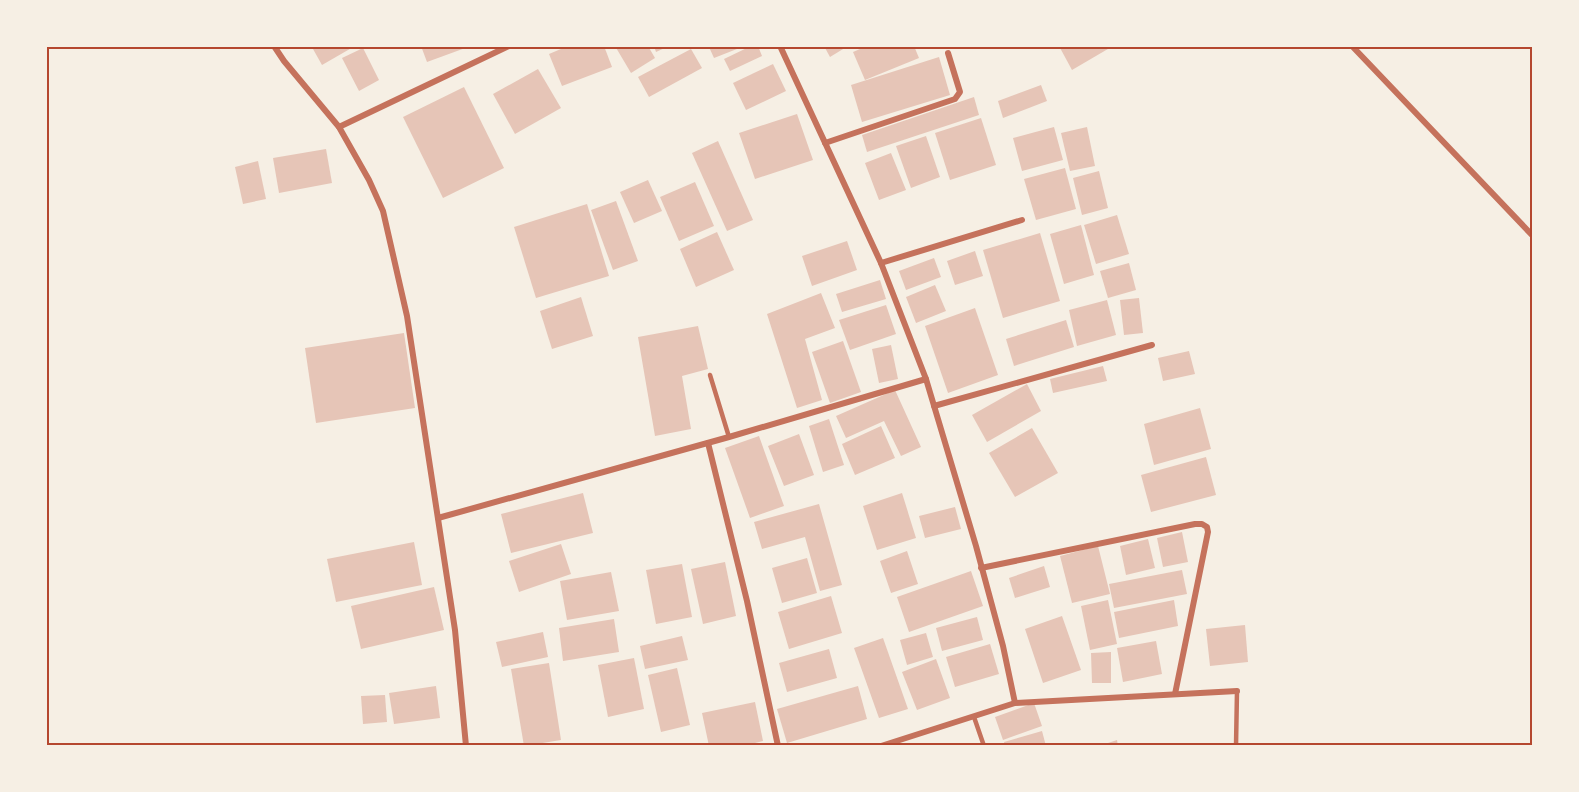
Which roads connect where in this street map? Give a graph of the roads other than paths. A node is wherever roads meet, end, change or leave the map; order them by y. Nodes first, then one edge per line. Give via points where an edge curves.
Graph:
1 (274, 46) edge
2 (509, 46) edge
3 (780, 46) edge
4 (1352, 46) edge
5 (948, 53) dead end
6 (339, 126) junction
7 (825, 143) junction
8 (1022, 220) dead end
9 (1533, 235) edge
10 (881, 263) junction
11 (1152, 345) dead end
12 (710, 375) dead end
13 (926, 379) junction
14 (934, 406) junction
15 (729, 437) junction
16 (708, 443) junction
17 (438, 518) junction
18 (981, 568) junction
19 (1237, 691) joint
20 (1175, 694) junction
21 (1016, 703) junction
22 (974, 717) junction
23 (465, 746) edge
24 (778, 746) edge
25 (881, 746) edge
26 (984, 746) edge
27 (1236, 746) edge

1 - 6 street
2 - 6 street
3 - 7 street
4 - 9 street
5 - 7 street via 960,92 955,99
6 - 17 street via 383,211 408,316
7 - 10 street
8 - 10 street
10 - 13 street
11 - 14 street
12 - 15 lane
13 - 14 street
13 - 15 street
14 - 18 street
15 - 16 street
16 - 17 street
16 - 24 street
17 - 23 street via 455,630
18 - 20 street via 1195,525 1207,527
18 - 21 street
19 - 20 street
19 - 27 lane
20 - 21 street
21 - 22 street
22 - 25 street
22 - 26 lane

